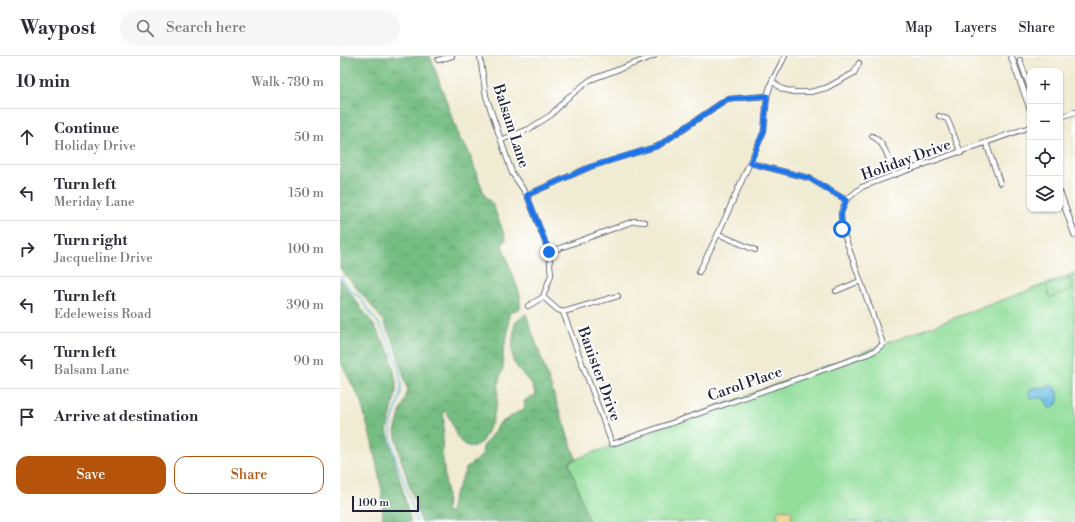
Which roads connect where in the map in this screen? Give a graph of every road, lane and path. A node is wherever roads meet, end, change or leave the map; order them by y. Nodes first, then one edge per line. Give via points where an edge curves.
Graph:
1 (452, 56) edge
2 (480, 56) edge
3 (654, 56) edge
4 (785, 56) edge
5 (1011, 56) edge
6 (438, 60) dead end
7 (1020, 60) dead end
8 (859, 63) dead end
9 (1027, 80) edge
10 (772, 81) junction
11 (767, 96) junction
12 (1029, 104) edge
13 (1075, 112) edge
14 (939, 116) dead end
15 (1063, 116) edge
16 (1027, 129) edge
17 (872, 136) dead end
18 (501, 140) junction
19 (986, 143) junction
20 (961, 152) junction
21 (750, 163) junction
22 (894, 175) junction
23 (1000, 183) dead end
24 (527, 195) junction
25 (846, 200) junction
26 (1063, 201) edge
27 (646, 222) dead end
28 (718, 234) junction
29 (1075, 235) edge
30 (754, 250) dead end
31 (549, 252) junction
32 (699, 272) dead end
33 (860, 282) junction
34 (836, 291) dead end
35 (618, 296) dead end
36 (543, 297) junction
37 (528, 306) dead end
38 (563, 312) junction
39 (612, 444) joint

1 - 6 street
2 - 18 street, Balsam Lane via 486,96
3 - 18 street via 590,80 551,115 529,129
4 - 10 street
5 - 12 street
7 - 9 street
8 - 10 street via 854,73 826,88 810,92 782,89
10 - 11 street
11 - 21 street via 764,131
11 - 24 street via 727,99 658,146 590,167
13 - 15 street
14 - 20 street via 949,123
16 - 19 street, Holiday Drive
17 - 22 street via 882,144
18 - 24 street, Balsam Lane via 512,173
19 - 20 street, Holiday Drive
19 - 23 street
20 - 22 street, Holiday Drive
21 - 25 street via 809,178
21 - 28 street
22 - 25 street, Holiday Drive via 862,187
24 - 31 street, Balsam Lane
25 - 33 street via 841,214 842,229
26 - 29 street
27 - 31 street via 634,221
28 - 30 street
28 - 32 street
31 - 36 street, Balsam Lane via 551,275
33 - 34 street
33 - 39 street, Carol Place via 883,344 876,350
35 - 38 street
36 - 37 street
36 - 38 street
38 - 39 street, Banister Drive

